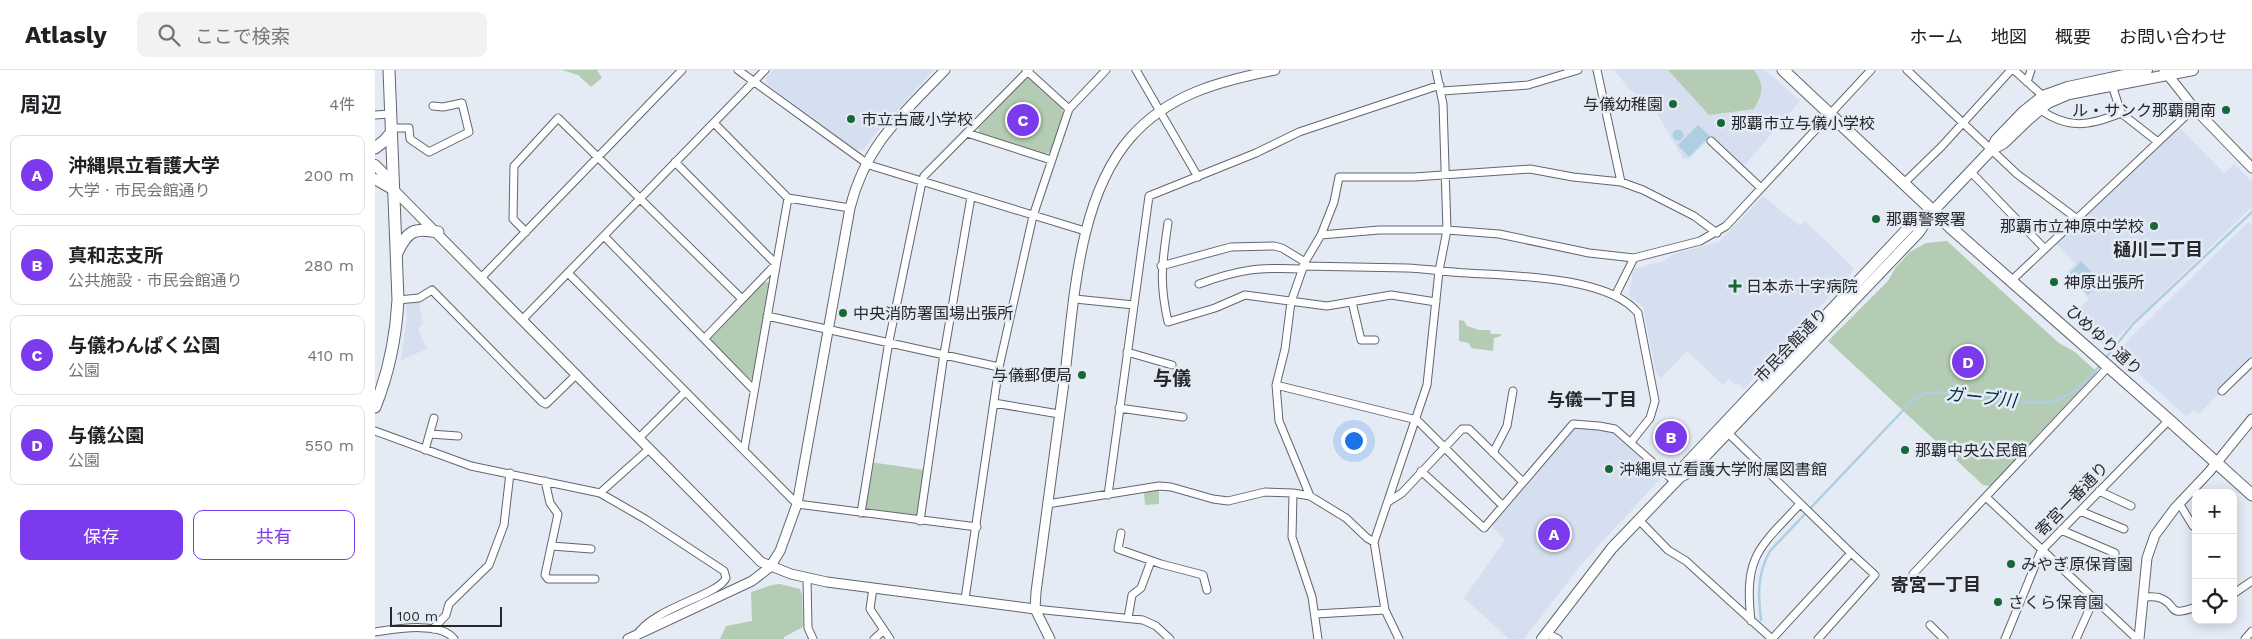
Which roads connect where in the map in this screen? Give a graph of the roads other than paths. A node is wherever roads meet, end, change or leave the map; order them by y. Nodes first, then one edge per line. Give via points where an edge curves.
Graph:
1 (389, 70) edge
2 (682, 70) edge
3 (738, 70) edge
4 (765, 70) edge
5 (945, 70) edge
6 (1028, 70) edge
7 (1105, 70) edge
8 (1136, 70) edge
9 (1275, 70) edge
10 (1436, 70) edge
11 (1578, 70) edge
12 (1597, 70) edge
13 (1783, 70) edge
14 (1871, 70) edge
15 (1907, 70) edge
16 (2012, 70) edge
17 (2031, 70) edge
18 (2147, 70) edge
19 (2193, 70) edge
20 (2166, 73) edge
21 (2111, 81) junction
22 (754, 82) junction
23 (2027, 82) junction
24 (1441, 88) junction
25 (2043, 96) junction
26 (433, 106) dead end
27 (2036, 106) junction
28 (2194, 108) junction
29 (1069, 109) junction
30 (1161, 110) junction
31 (1830, 113) junction
32 (2121, 113) junction
33 (390, 114) junction
34 (375, 115) edge
35 (714, 123) junction
36 (1962, 123) junction
37 (391, 130) junction
38 (967, 133) junction
39 (1711, 141) dead end
40 (2158, 142) junction
41 (375, 148) edge
42 (1991, 150) junction
43 (598, 157) junction
44 (1051, 160) junction
45 (675, 162) junction
46 (865, 163) junction
47 (375, 165) edge
48 (2252, 168) edge
49 (1970, 172) junction
50 (1446, 176) junction
51 (1198, 177) junction
52 (375, 179) edge
53 (922, 182) junction
54 (1621, 182) junction
55 (1903, 184) junction
56 (1761, 188) junction
57 (394, 190) junction
58 (971, 197) junction
59 (641, 198) junction
60 (788, 198) junction
61 (850, 208) junction
62 (1933, 211) junction
63 (1033, 216) junction
64 (2076, 218) junction
65 (1168, 223) dead end
66 (1447, 230) junction
67 (1085, 231) junction
68 (438, 232) junction
69 (526, 232) junction
70 (1717, 233) junction
71 (1321, 235) junction
72 (604, 236) junction
73 (2044, 248) junction
74 (396, 256) junction
75 (1634, 258) junction
76 (776, 264) junction
77 (1161, 266) junction
78 (1304, 266) junction
79 (1439, 271) junction
80 (567, 273) junction
81 (481, 278) junction
82 (2012, 280) junction
83 (1199, 284) dead end
84 (1615, 296) junction
85 (741, 298) junction
86 (1075, 299) junction
87 (398, 300) junction
88 (1291, 302) junction
89 (1352, 302) junction
90 (1436, 302) junction
91 (1134, 305) junction
92 (767, 316) junction
93 (522, 320) junction
94 (828, 329) junction
95 (705, 338) junction
96 (1375, 340) dead end
97 (889, 341) junction
98 (1127, 352) junction
99 (944, 354) junction
100 (2105, 362) junction
101 (2252, 362) edge
102 (1172, 365) dead end
103 (999, 367) junction
104 (576, 375) junction
105 (1276, 385) junction
106 (754, 390) junction
107 (1513, 391) dead end
108 (2222, 391) dead end
109 (685, 392) junction
110 (994, 403) junction
111 (375, 406) edge
112 (1119, 408) junction
113 (1059, 414) junction
114 (1183, 417) dead end
115 (434, 418) dead end
116 (2252, 419) edge
117 (1417, 420) junction
118 (2169, 420) junction
119 (1724, 429) junction
120 (375, 431) edge
121 (430, 434) junction
122 (458, 436) dead end
123 (639, 438) junction
124 (1631, 442) junction
125 (1443, 448) junction
126 (649, 449) junction
127 (425, 450) junction
128 (744, 450) junction
129 (1493, 453) junction
130 (2216, 462) junction
131 (1421, 472) junction
132 (511, 474) junction
133 (1678, 479) junction
134 (545, 481) junction
135 (1523, 482) junction
136 (2099, 491) junction
137 (600, 493) junction
138 (1293, 493) junction
139 (1108, 495) junction
140 (2252, 495) edge
141 (1310, 496) junction
142 (1987, 498) junction
143 (1388, 502) junction
144 (797, 504) junction
145 (1047, 504) junction
146 (2179, 504) junction
147 (1503, 506) junction
148 (1802, 506) junction
149 (2131, 506) dead end
150 (2080, 511) junction
151 (861, 513) junction
152 (1639, 520) junction
153 (920, 521) junction
154 (2192, 524) edge
155 (977, 527) junction
156 (2124, 529) dead end
157 (2061, 530) junction
158 (1121, 533) dead end
159 (1374, 542) junction
160 (552, 546) junction
161 (591, 549) dead end
162 (2041, 550) junction
163 (1851, 553) junction
164 (2115, 553) dead end
165 (1151, 561) junction
166 (770, 567) junction
167 (1913, 574) dead end
168 (807, 578) junction
169 (595, 579) dead end
170 (2252, 581) edge
171 (873, 588) junction
172 (1207, 590) dead end
173 (2237, 591) edge
174 (2143, 596) junction
175 (965, 599) junction
176 (2094, 600) junction
177 (2192, 608) edge
178 (1035, 610) junction
179 (1385, 610) junction
180 (1315, 614) junction
181 (1128, 618) junction
182 (1754, 623) junction
183 (1930, 625) dead end
184 (433, 629) junction
185 (884, 630) junction
186 (2252, 631) edge
187 (375, 632) edge
188 (1544, 636) edge
189 (633, 637) edge
190 (1047, 637) edge
191 (1768, 637) edge
192 (454, 639) edge
193 (813, 639) edge
194 (874, 639) edge
195 (890, 639) edge
196 (1170, 639) edge
197 (1318, 639) edge
198 (1399, 639) edge
199 (1557, 639) edge
200 (1818, 639) edge
201 (1944, 639) edge
202 (2005, 639) edge
203 (2076, 639) edge
204 (2138, 639) edge
205 (2245, 639) edge

1 - 33 highway
2 - 43 street
3 - 22 street
4 - 22 street
5 - 46 street via 887,130
6 - 29 street
6 - 38 street
7 - 29 street
8 - 30 street
9 - 30 street via 1205,86
10 - 24 street
11 - 24 street via 1528,85
12 - 54 street
13 - 31 highway, ひめゆり通り
14 - 31 street
15 - 36 street
16 - 23 street
16 - 36 street
17 - 23 street
18 - 21 main road
19 - 20 main road
20 - 21 main road
20 - 28 street
21 - 25 main road via 2067,86
21 - 27 main road
21 - 32 street
22 - 35 street
22 - 46 street
23 - 25 street
24 - 50 street
24 - 51 street via 1299,132
25 - 27 main road
26 - 37 street via 462,103 469,132 429,152 410,140 409,128
27 - 32 street via 2055,120 2071,125 2102,121
27 - 42 main road, 市民会館通り via 1995,140
28 - 40 street
28 - 48 street
29 - 44 street
30 - 51 street
30 - 67 street via 1130,138 1112,163 1096,195
31 - 55 highway, ひめゆり通り
31 - 56 street
32 - 40 street
33 - 34 street
33 - 37 highway
35 - 45 street
35 - 60 street
36 - 42 street
36 - 55 street
37 - 41 highway via 384,142
37 - 57 highway
38 - 44 street
38 - 53 street via 924,176
39 - 56 street
40 - 64 street
42 - 49 main road, 市民会館通り
42 - 64 street
43 - 59 street
43 - 69 street
43 - 69 street via 559,118 514,166 513,219
44 - 63 street
45 - 59 street
45 - 76 street
46 - 53 street
46 - 61 street
47 - 57 main road
49 - 62 main road, 市民会館通り
49 - 73 street
50 - 54 street via 1528,169
50 - 66 street
50 - 71 street via 1339,177 1334,202
51 - 91 street via 1149,196
52 - 57 main road
53 - 58 street
53 - 97 street
54 - 70 street via 1670,203
55 - 62 highway, ひめゆり通り
56 - 70 street
57 - 68 street
57 - 74 highway
58 - 63 street
58 - 99 street
59 - 72 street
59 - 85 street
60 - 61 street
60 - 76 street
61 - 94 street
62 - 82 highway, ひめゆり通り
62 - 119 main road, 市民会館通り via 1919,232
63 - 67 street
63 - 103 street
64 - 73 street
65 - 77 street
66 - 71 street via 1379,230
66 - 75 street via 1499,234 1589,253
66 - 79 street
67 - 86 street
68 - 74 highway via 418,230 409,233
68 - 81 street
69 - 81 street
70 - 75 street via 1700,241
71 - 78 street
72 - 80 street
72 - 95 street
73 - 82 street
74 - 87 highway
75 - 84 street
76 - 85 street
76 - 92 street
77 - 78 street via 1231,248 1274,246 1282,248
77 - 88 street via 1161,292 1168,322 1245,295
78 - 79 street
78 - 83 street via 1242,270
78 - 88 street
79 - 84 street via 1528,276 1594,288
79 - 90 street
80 - 93 street
80 - 109 street
81 - 93 street
82 - 100 highway, ひめゆり通り
84 - 124 street via 1638,313 1655,393 1650,418
85 - 95 street
86 - 91 street
86 - 113 street
87 - 104 street via 419,298 432,290 546,404
87 - 111 highway via 391,358
88 - 89 street via 1327,306
88 - 105 street
89 - 90 street via 1391,295
89 - 96 street via 1361,340
90 - 117 street via 1427,385
91 - 98 street
92 - 94 street
92 - 106 street
93 - 104 street
94 - 97 street
94 - 144 street
95 - 106 street
97 - 99 street
97 - 151 street
98 - 102 street
98 - 112 street
99 - 103 street
99 - 153 street
100 - 118 highway, ひめゆり通り
100 - 142 street
101 - 108 street
103 - 110 street
104 - 123 street
105 - 117 street
105 - 141 street via 1279,420
106 - 128 street
107 - 129 street via 1507,426
109 - 123 street
109 - 128 street
110 - 113 street
110 - 155 street
112 - 114 street
112 - 139 street
113 - 145 street
115 - 121 street
116 - 130 street
117 - 125 street
117 - 143 street
118 - 130 highway, ひめゆり通り
118 - 136 street, 寄宮一番通り
119 - 133 main road, 市民会館通り via 1691,471
119 - 148 street
120 - 127 street
121 - 122 street
121 - 127 street
123 - 126 street
124 - 133 street
124 - 135 street via 1615,429 1573,424
125 - 129 street via 1462,429 1469,429
125 - 131 street
125 - 147 street
126 - 137 street
126 - 166 street via 757,559
127 - 132 street via 471,466
128 - 144 street
129 - 135 street
130 - 140 highway, ひめゆり通り
130 - 146 street
131 - 143 street
131 - 147 street via 1484,528
132 - 134 street
132 - 184 street via 504,525 489,565 449,604 446,615
133 - 152 main road, 市民会館通り
134 - 137 street
134 - 160 street via 550,503 557,514
135 - 147 street
136 - 149 street
136 - 150 street, 寄宮一番通り
137 - 189 street via 722,569 726,575 720,586 642,625
138 - 139 street via 1265,492 1228,501 1159,486
138 - 141 street
138 - 180 street via 1292,537
139 - 145 street
141 - 159 street via 1346,518
142 - 162 street
142 - 167 street
143 - 159 street
144 - 151 street
144 - 166 street via 780,552
145 - 178 street
146 - 154 street
146 - 174 street via 2151,542
148 - 163 street
148 - 182 street via 1763,542 1756,554 1750,576
150 - 156 street
150 - 157 street, 寄宮一番通り
151 - 153 street
152 - 182 street via 1668,550 1686,561
152 - 188 main road, 市民会館通り via 1592,573
153 - 155 street
155 - 175 street
157 - 162 street, 寄宮一番通り
157 - 164 street
158 - 165 street via 1118,549
159 - 179 street
160 - 161 street
160 - 169 street via 545,575 548,579
162 - 176 street
162 - 202 street, 寄宮一番通り
163 - 191 street
163 - 200 street via 1875,576
165 - 172 street via 1203,575
165 - 181 street via 1141,588 1132,595
166 - 168 street
166 - 189 street via 747,584
168 - 171 street
168 - 193 street via 808,628
170 - 173 street
171 - 175 street
171 - 185 street via 870,609
174 - 177 street via 2161,598 2176,612
174 - 204 street
175 - 178 street
176 - 203 street
176 - 204 street
178 - 181 street
178 - 190 street
179 - 180 street
179 - 198 street
180 - 197 street
181 - 196 street via 1156,626
182 - 191 street
183 - 201 street
184 - 187 street
184 - 192 street via 441,630
185 - 194 street
185 - 195 street
186 - 205 street
188 - 199 street

